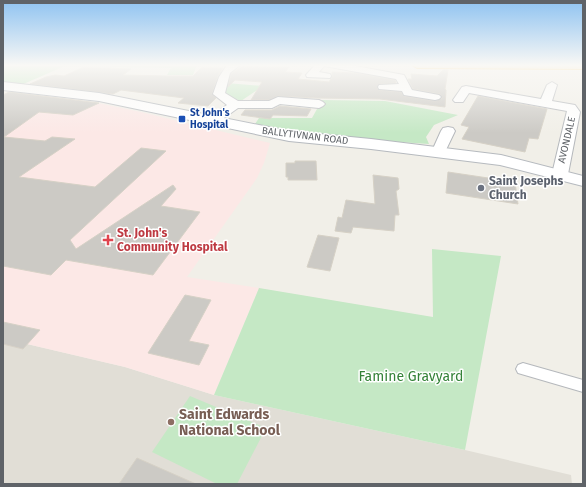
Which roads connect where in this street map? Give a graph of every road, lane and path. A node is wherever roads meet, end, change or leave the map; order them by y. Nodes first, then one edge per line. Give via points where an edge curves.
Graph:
1 (18, 88) edge
2 (220, 88) edge
3 (400, 88) edge
4 (406, 88) joint
5 (551, 88) edge
6 (435, 96) dead end
7 (459, 100) dead end
8 (545, 103) junction
9 (319, 104) dead end
10 (235, 105) junction
11 (213, 120) junction
12 (448, 131) dead end
13 (439, 151) junction
14 (560, 174) junction
15 (583, 181) edge
16 (523, 369) dead end
17 (583, 386) edge

1 - 11 street, BALLYTIVNAN ROAD via 99,97
2 - 10 street via 219,94
3 - 4 street
4 - 6 street via 408,93
5 - 8 street
7 - 8 street, AVONDALE via 466,89
8 - 14 street, AVONDALE via 571,108 574,112
9 - 10 street via 278,100 272,104
10 - 11 street
11 - 13 street, BALLYTIVNAN ROAD via 289,136
12 - 13 street
13 - 14 street, BALLYTIVNAN ROAD via 501,160
14 - 15 street, BALLYTIVNAN ROAD
16 - 17 lane

